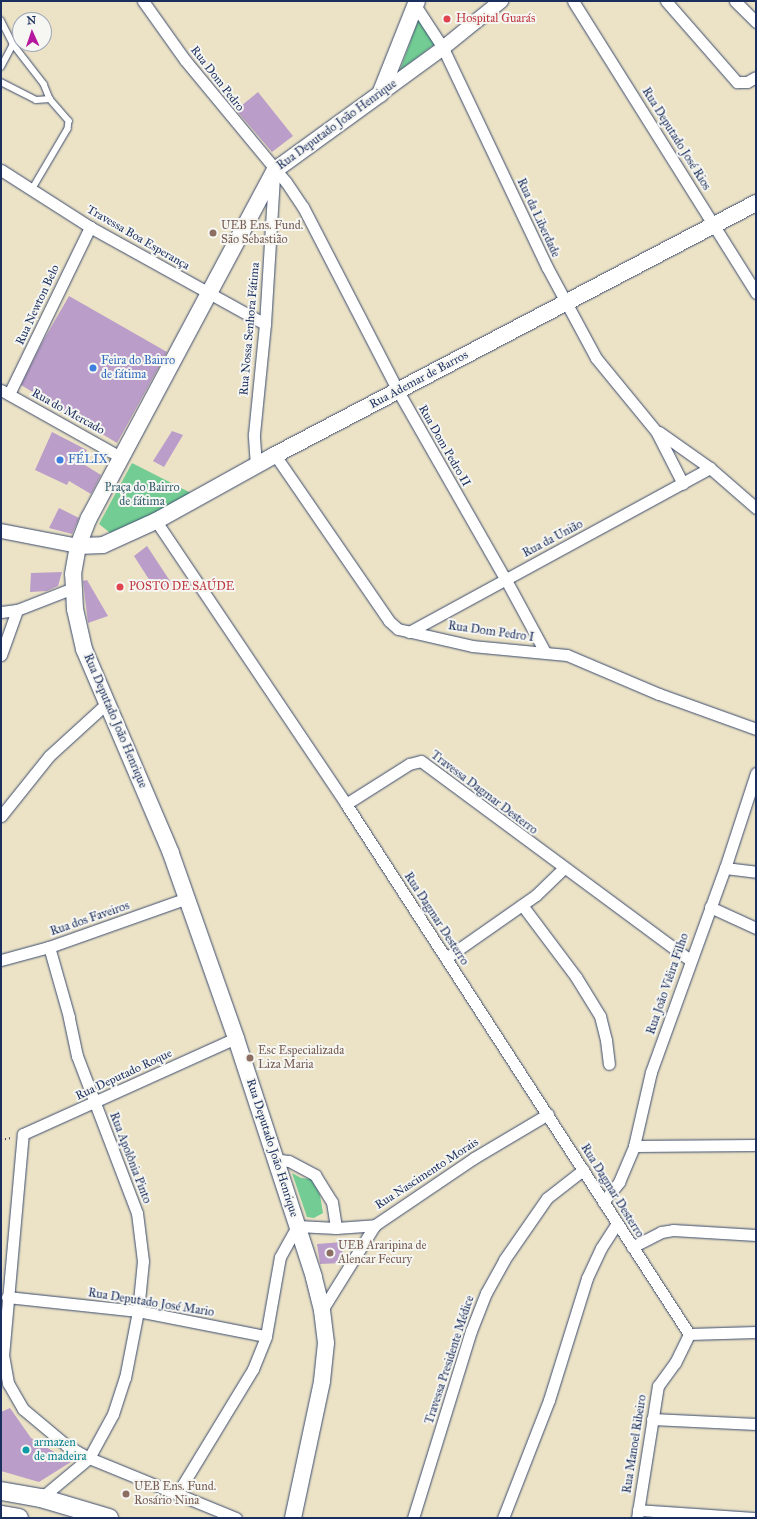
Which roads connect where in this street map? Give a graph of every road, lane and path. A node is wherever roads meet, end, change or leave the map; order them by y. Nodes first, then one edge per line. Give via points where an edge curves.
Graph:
1 (143, 1) edge
2 (501, 1) edge
3 (573, 1) edge
4 (666, 1) edge
5 (735, 1) edge
6 (416, 3) edge
7 (1, 20) edge
8 (756, 22) edge
9 (12, 42) edge
10 (12, 46) edge
11 (443, 48) junction
12 (19, 52) edge
13 (1, 66) edge
14 (756, 76) edge
15 (1, 82) edge
16 (380, 94) junction
17 (50, 99) junction
18 (1, 170) edge
19 (275, 170) junction
20 (32, 190) junction
21 (756, 203) edge
22 (714, 224) junction
23 (90, 227) junction
24 (207, 293) junction
25 (756, 293) edge
26 (565, 304) junction
27 (265, 324) junction
28 (398, 391) junction
29 (5, 392) edge
30 (656, 430) junction
31 (275, 455) junction
32 (122, 458) junction
33 (256, 466) junction
34 (710, 468) junction
35 (683, 484) junction
36 (756, 508) edge
37 (156, 521) junction
38 (1, 531) edge
39 (78, 546) junction
40 (506, 580) junction
41 (73, 588) junction
42 (17, 610) junction
43 (1, 612) edge
44 (409, 632) junction
45 (545, 652) junction
46 (1, 655) edge
47 (107, 704) junction
48 (756, 729) edge
49 (756, 773) edge
50 (346, 804) junction
51 (1, 816) edge
52 (725, 868) junction
53 (563, 869) junction
54 (756, 872) edge
55 (187, 898) junction
56 (522, 905) junction
57 (710, 907) junction
58 (756, 928) edge
59 (49, 947) junction
60 (446, 958) junction
61 (1, 960) edge
62 (690, 960) junction
63 (236, 1038) junction
64 (609, 1064) dead end
65 (95, 1103) junction
66 (548, 1114) junction
67 (756, 1145) edge
68 (634, 1146) junction
69 (274, 1159) junction
70 (583, 1170) junction
71 (603, 1202) junction
72 (374, 1225) junction
73 (616, 1225) junction
74 (297, 1226) junction
75 (336, 1228) junction
76 (756, 1235) edge
77 (632, 1247) junction
78 (7, 1297) junction
79 (322, 1310) junction
80 (138, 1311) junction
81 (756, 1332) edge
82 (689, 1334) junction
83 (266, 1336) junction
84 (652, 1419) junction
85 (756, 1424) edge
86 (89, 1458) junction
87 (1, 1491) edge
88 (177, 1494) junction
89 (41, 1498) junction
90 (637, 1514) edge
91 (1, 1515) edge
92 (19, 1518) edge
93 (109, 1518) edge
94 (236, 1518) edge
95 (293, 1518) edge
96 (413, 1518) edge
97 (502, 1518) edge
98 (756, 1518) edge

1 - 19 street, Rua Dom Pedro via 185,60
2 - 11 street, Rua Deputado João Henrique
3 - 22 street, Rua Deputado José Rios
4 - 14 street via 737,82 747,82
5 - 8 street
6 - 11 street, Rua da Liberdade
6 - 16 main road
7 - 9 lane
10 - 13 lane
11 - 16 street, Rua Deputado João Henrique
11 - 26 street, Rua da Liberdade
12 - 17 lane via 44,84
15 - 17 lane via 36,100
16 - 19 main road, Rua Deputado João Henrique
17 - 20 lane via 67,115 69,126
18 - 20 street, Travessa Boa Esperança
19 - 24 main road, Rua Deputado João Henrique
19 - 27 street, Rua Nossa Senhora Fátima
19 - 28 street, Rua Dom Pedro II via 303,207
20 - 23 street, Travessa Boa Esperança
21 - 22 main road, Rua Ademar de Barros
22 - 25 street, Rua Deputado José Rios
22 - 26 main road, Rua Ademar de Barros
23 - 24 street, Travessa Boa Esperança
23 - 29 street, Rua Newton Belo
24 - 27 street, Travessa Boa Esperança
24 - 32 main road, Rua Deputado João Henrique
26 - 28 main road, Rua Ademar de Barros
26 - 30 street, Rua da Liberdade via 596,358
27 - 33 street, Rua Nossa Senhora Fátima via 254,434
28 - 31 main road, Rua Ademar de Barros
28 - 40 street, Rua Dom Pedro II
29 - 32 street, Rua do Mercado
30 - 34 street, Rua da Liberdade
30 - 35 street, Rua da Liberdade
31 - 33 main road, Rua Ademar de Barros
31 - 44 street, Rua Dom Pedro I via 389,621 398,629
32 - 39 main road, Rua Deputado João Henrique via 89,518
33 - 37 main road, Rua Ademar de Barros
34 - 35 street, Rua da União
34 - 36 street, Rua da Liberdade
35 - 40 street, Rua da União
37 - 39 main road, Rua Ademar de Barros via 103,545
37 - 50 street, Rua Dagmar Desterro
38 - 39 street
39 - 41 main road, Rua Deputado João Henrique
40 - 44 street, Rua da União
40 - 45 street, Rua Dom Pedro II
41 - 42 street
41 - 47 main road, Rua Deputado João Henrique via 84,649
42 - 43 street
42 - 46 street
44 - 45 street, Rua Dom Pedro I via 472,646
45 - 48 street, Rua Dom Pedro I via 567,655 659,694
47 - 51 street via 49,756
47 - 55 main road, Rua Deputado João Henrique via 133,759
49 - 52 street, Rua João Viêira Filho
50 - 53 street, Travessa Dagmar Desterro via 410,764 420,762
50 - 60 street, Rua Dagmar Desterro
52 - 54 street
52 - 57 street, Rua João Viêira Filho
53 - 56 street
53 - 62 street, Travessa Dagmar Desterro
55 - 59 street, Rua dos Faveiros
55 - 63 main road, Rua Deputado João Henrique
56 - 60 street
56 - 64 street via 576,977 600,1016
57 - 58 street
57 - 62 street, Rua João Viêira Filho
59 - 61 street, Rua dos Faveiros
59 - 65 street, Rua Apolônia Pinto via 77,1056
60 - 66 street, Rua Dagmar Desterro
62 - 68 street, Rua João Viêira Filho via 651,1072
63 - 65 street, Rua Deputado Roque
63 - 69 main road, Rua Deputado João Henrique
65 - 78 street, Rua Deputado Roque via 23,1134
65 - 80 street, Rua Apolônia Pinto via 125,1175 138,1219 143,1261
66 - 70 street, Rua Dagmar Desterro
66 - 72 street, Rua Nascimento Morais via 474,1158
67 - 68 street
68 - 71 street, Rua João Viêira Filho via 619,1182
69 - 74 main road, Rua Deputado João Henrique
69 - 75 street via 303,1166 315,1175 332,1202
70 - 71 street, Rua Dagmar Desterro
70 - 96 street, Travessa Presidente Médice via 547,1198 504,1260 486,1293 471,1331
71 - 73 street, Rua Dagmar Desterro
72 - 75 street, Rua Nascimento Morais
72 - 79 street
73 - 77 street, Rua Dagmar Desterro
73 - 97 street via 601,1248 587,1278 549,1400
74 - 75 street, Rua Nascimento Morais
74 - 79 main road, Rua Deputado João Henrique
74 - 83 street via 280,1257
76 - 77 street via 673,1230 661,1232
77 - 82 street, Rua Dagmar Desterro
78 - 80 street, Rua Deputado José Mario
78 - 86 street via 3,1356 8,1383 23,1409 48,1432
79 - 95 main road, Rua Deputado João Henrique via 326,1343 322,1381
80 - 83 street, Rua Deputado José Mario
80 - 86 street, Rua Apolônia Pinto via 126,1378 113,1414
81 - 82 street
82 - 84 street, Rua Manoel Ribeiro via 675,1363 658,1386
83 - 88 street via 236,1400
84 - 85 street
84 - 90 street, Rua Manoel Ribeiro
86 - 88 street
86 - 89 street, Rua Apolônia Pinto
87 - 89 main road
88 - 94 street
89 - 93 main road
90 - 98 street
91 - 92 main road

